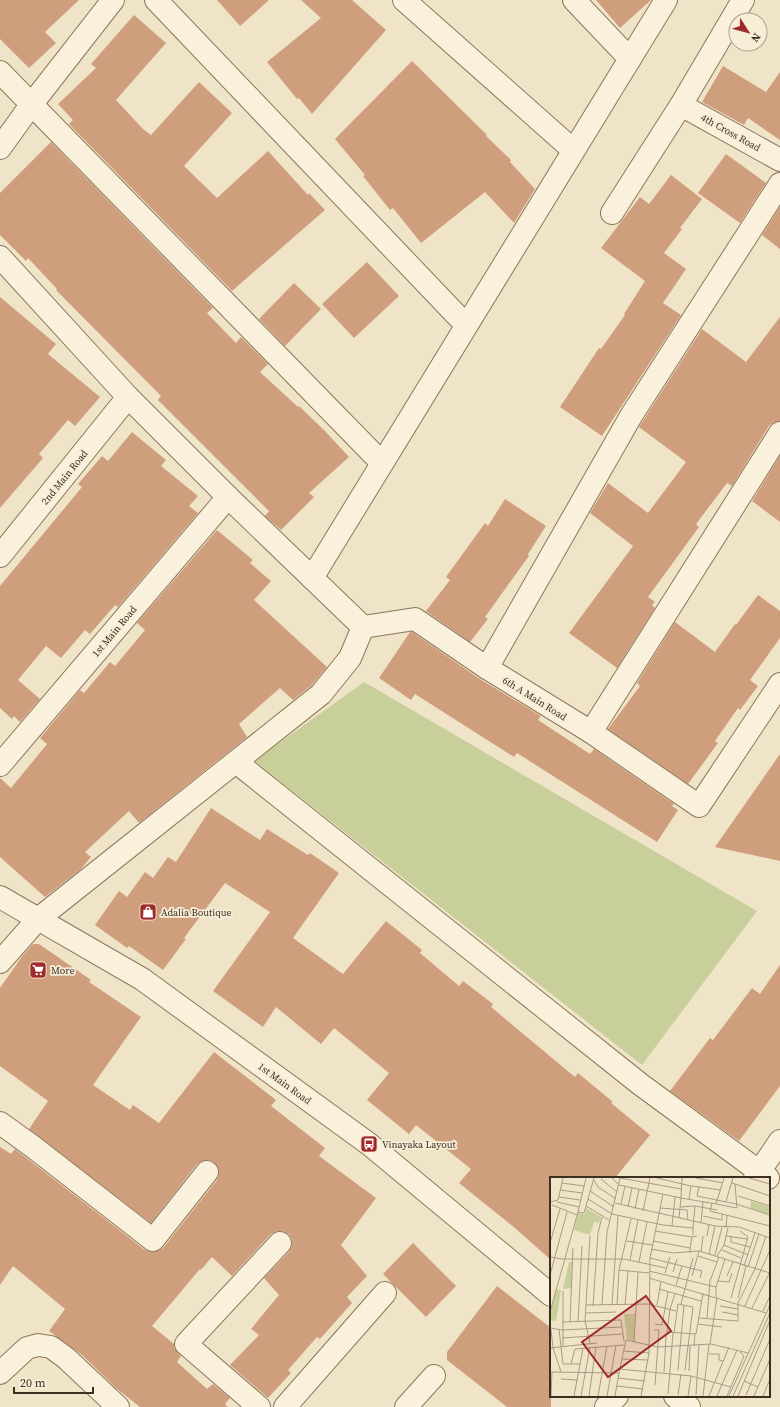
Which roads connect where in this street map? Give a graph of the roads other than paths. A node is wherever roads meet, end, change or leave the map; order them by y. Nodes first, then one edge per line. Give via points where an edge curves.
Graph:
1 (113, 0) edge
2 (156, 0) edge
3 (404, 0) edge
4 (574, 0) edge
5 (666, 0) edge
6 (743, 0) edge
7 (630, 59) junction
8 (0, 72) edge
9 (31, 105) junction
10 (681, 105) junction
11 (0, 148) edge
12 (574, 150) junction
13 (780, 160) edge
14 (780, 184) edge
15 (612, 213) dead end
16 (1, 260) edge
17 (466, 325) junction
18 (128, 397) junction
19 (780, 433) edge
20 (382, 462) junction
21 (228, 497) junction
22 (0, 556) edge
23 (312, 578) junction
24 (363, 627) junction
25 (487, 668) junction
26 (780, 684) edge
27 (591, 732) junction
28 (236, 762) junction
29 (0, 765) edge
30 (0, 897) edge
31 (38, 919) junction
32 (0, 962) edge
33 (0, 1123) edge
34 (780, 1141) edge
35 (207, 1172) dead end
36 (762, 1176) edge
37 (770, 1181) edge
38 (780, 1188) edge
39 (280, 1243) dead end
40 (385, 1293) dead end
41 (550, 1294) edge
42 (0, 1373) edge
43 (434, 1376) dead end
44 (616, 1397) edge
45 (676, 1397) edge
46 (118, 1407) edge
47 (259, 1407) edge
48 (284, 1407) edge
49 (406, 1407) edge
50 (606, 1407) edge
51 (689, 1407) edge

1 - 9 street
2 - 17 street
3 - 12 street
4 - 7 street
5 - 7 street
6 - 10 street
7 - 12 street
8 - 9 street
9 - 11 street
9 - 20 street
10 - 13 street, 4th Cross Road
10 - 15 street
12 - 17 street
14 - 25 street via 631,416
16 - 18 street
17 - 20 street
18 - 21 street
18 - 22 street, 2nd Main Road
19 - 27 street
20 - 23 street
21 - 23 street
21 - 29 street, 1st Main Road
23 - 24 street
24 - 25 street, 6th A Main Road via 415,619
24 - 28 street via 350,658 321,694
25 - 27 street, 6th A Main Road
26 - 27 street, 6th A Main Road via 700,806
28 - 31 street
28 - 36 street via 640,1084
30 - 31 street, 1st Main Road
31 - 32 street
31 - 41 street, 1st Main Road via 142,979 350,1130
33 - 35 street via 153,1240
34 - 36 street
37 - 38 street
39 - 47 street via 186,1344
40 - 48 street
42 - 46 street via 27,1348 38,1345 51,1347
43 - 49 street
44 - 50 street
45 - 51 street

